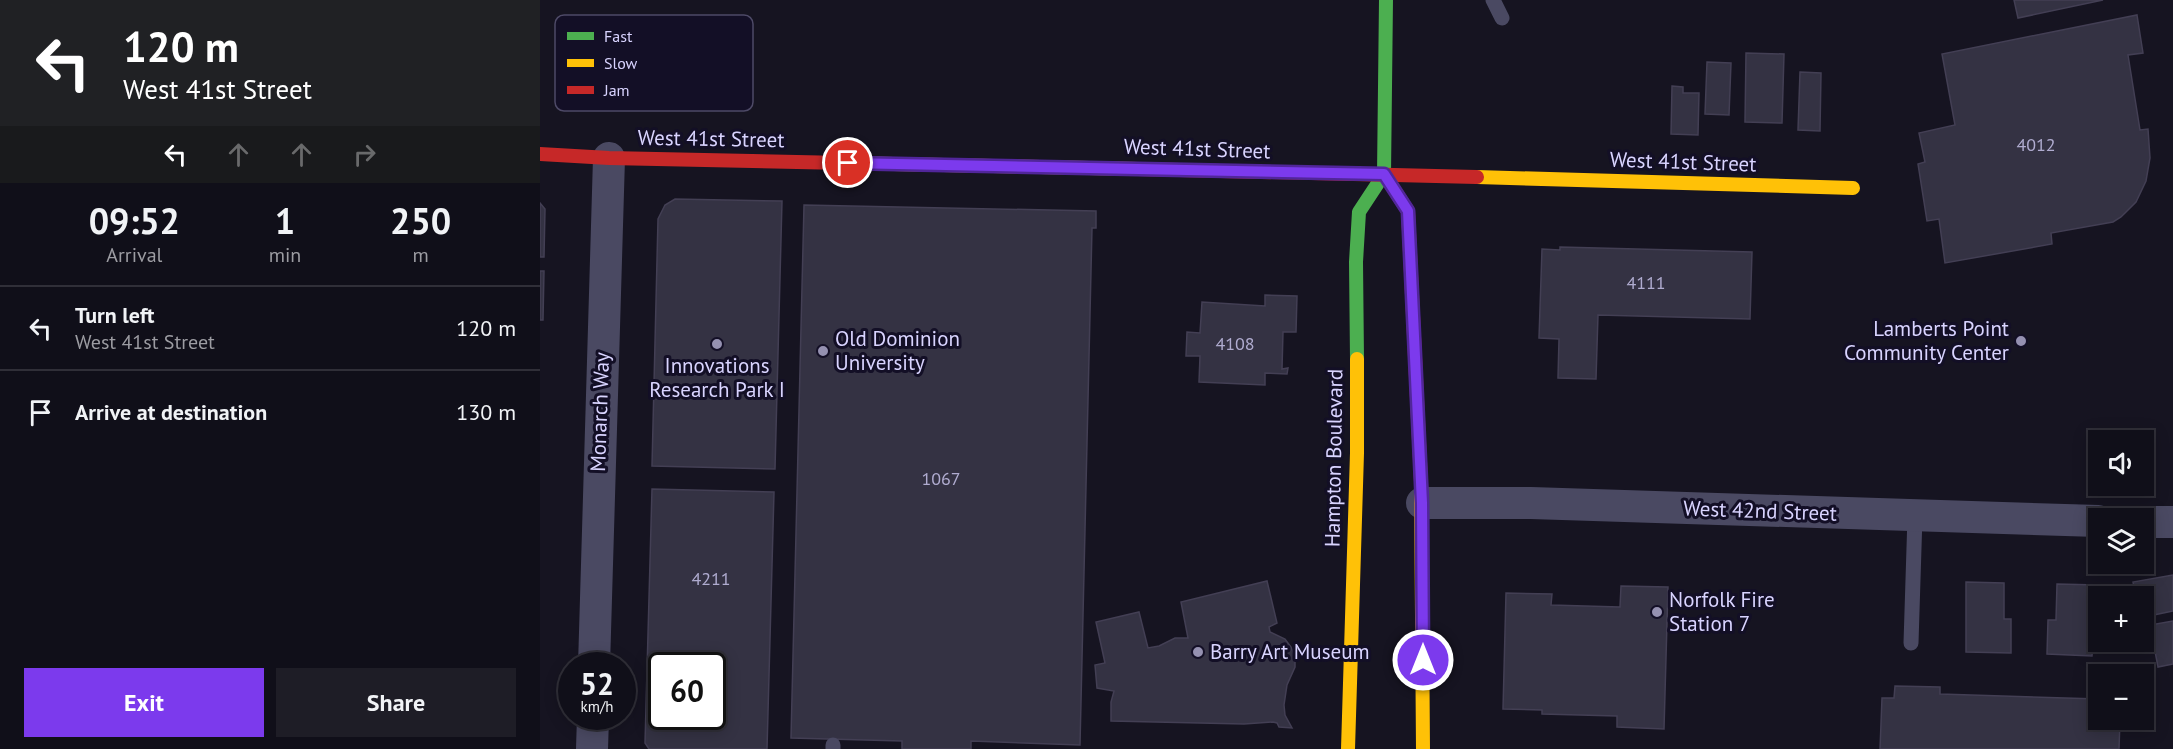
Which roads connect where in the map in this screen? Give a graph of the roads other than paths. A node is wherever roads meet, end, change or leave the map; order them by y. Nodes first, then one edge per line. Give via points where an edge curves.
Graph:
1 (1386, 0) edge
2 (1493, 0) edge
3 (1502, 18) dead end
4 (540, 154) edge
5 (609, 158) junction
6 (1384, 174) junction
7 (1853, 188) dead end
8 (1422, 503) junction
9 (1915, 516) junction
10 (2088, 521) edge
11 (2154, 522) edge
12 (2173, 522) edge
13 (1911, 643) dead end
14 (594, 652) edge
15 (593, 730) edge
16 (592, 749) edge
17 (1348, 749) edge
18 (1423, 749) edge

1 - 6 main road
2 - 3 lane
4 - 5 main road, West 41st Street
5 - 6 main road, West 41st Street
5 - 14 street, Monarch Way
6 - 7 main road, West 41st Street
6 - 8 main road via 1408,211
6 - 17 main road, Hampton Boulevard via 1359,212
8 - 9 street, West 42nd Street
8 - 18 main road
9 - 10 street, West 42nd Street
9 - 13 lane
11 - 12 street
15 - 16 street

